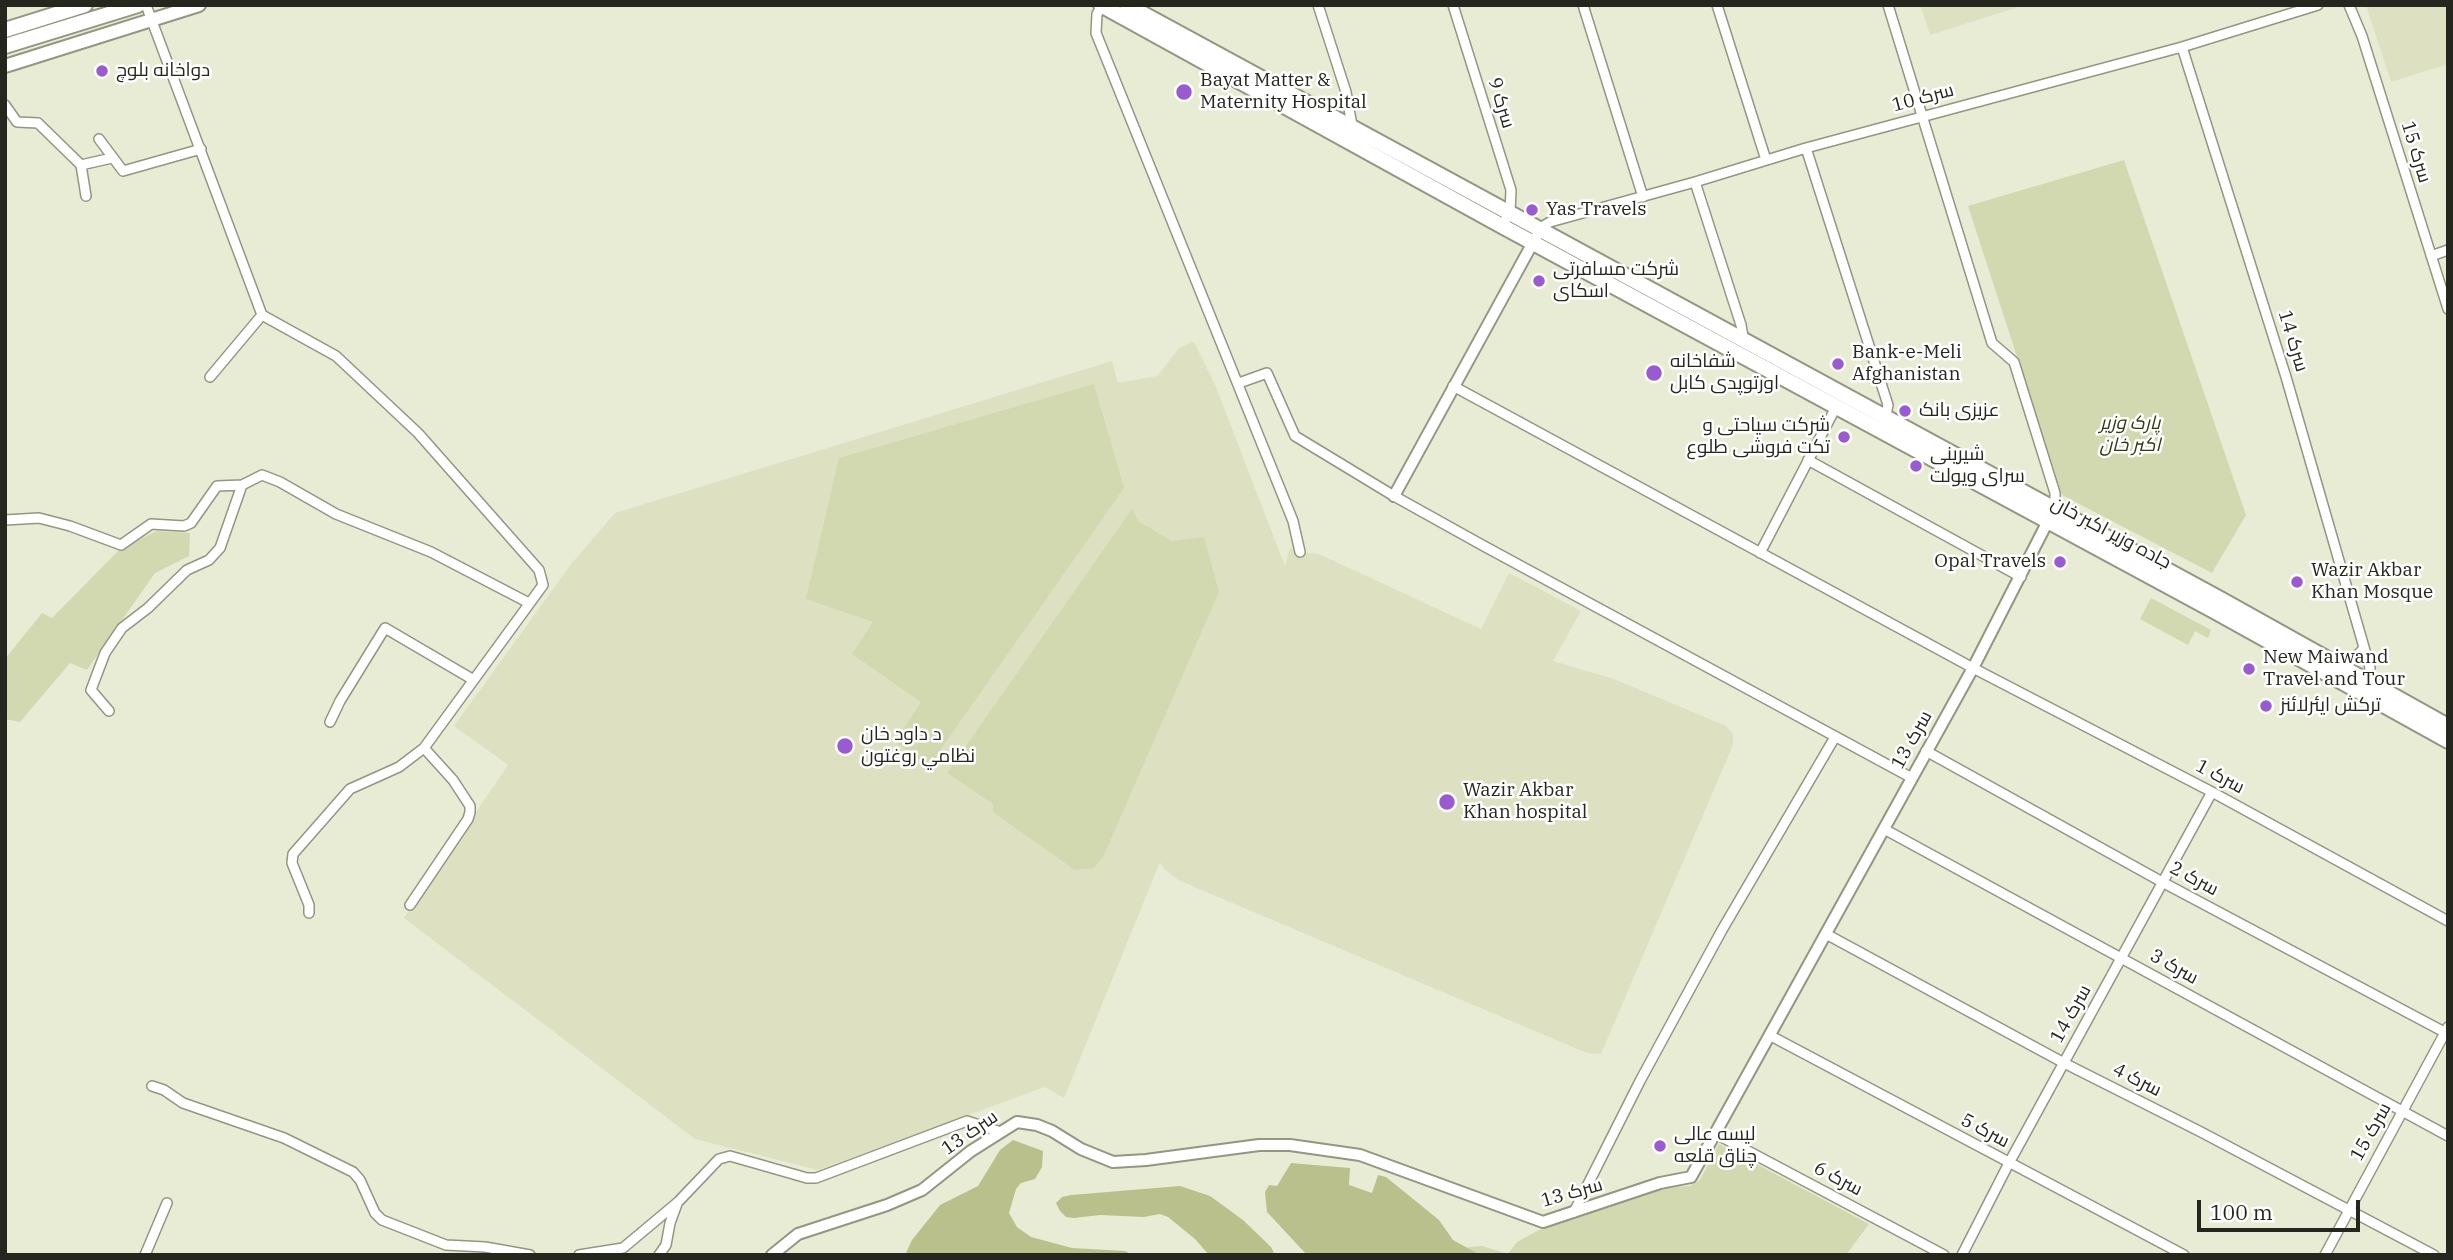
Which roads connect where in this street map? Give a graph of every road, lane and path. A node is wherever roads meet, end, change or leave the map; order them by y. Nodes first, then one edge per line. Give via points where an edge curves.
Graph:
1 (85, 5) edge
2 (138, 5) edge
3 (146, 5) edge
4 (199, 5) edge
5 (1101, 5) edge
6 (1318, 5) edge
7 (1453, 5) edge
8 (1583, 5) edge
9 (1717, 5) edge
10 (1888, 5) edge
11 (2318, 5) edge
12 (2349, 5) edge
13 (1134, 6) edge
14 (151, 20) junction
15 (5, 30) edge
16 (5, 46) edge
17 (2182, 47) junction
18 (5, 66) edge
19 (5, 105) edge
20 (1922, 116) junction
21 (1351, 136) junction
22 (99, 139) dead end
23 (1806, 148) junction
24 (201, 149) junction
25 (112, 158) junction
26 (1766, 160) junction
27 (81, 165) junction
28 (1695, 182) junction
29 (86, 196) dead end
30 (1643, 197) junction
31 (1510, 212) junction
32 (1502, 226) junction
33 (1540, 228) junction
34 (1533, 242) junction
35 (2448, 250) edge
36 (2431, 256) junction
37 (2448, 309) edge
38 (262, 315) junction
39 (1742, 347) junction
40 (210, 377) dead end
41 (1238, 383) junction
42 (1453, 387) junction
43 (1836, 407) junction
44 (1883, 424) junction
45 (1808, 460) junction
46 (242, 485) junction
47 (1394, 496) junction
48 (2051, 515) junction
49 (5, 520) edge
50 (1300, 552) dead end
51 (1760, 554) junction
52 (2021, 577) junction
53 (529, 603) junction
54 (2364, 648) junction
55 (2340, 666) junction
56 (1973, 668) junction
57 (472, 679) junction
58 (2369, 683) junction
59 (109, 711) dead end
60 (330, 722) dead end
61 (2448, 726) edge
62 (1835, 737) junction
63 (2448, 741) edge
64 (424, 748) junction
65 (1926, 751) junction
66 (1912, 778) junction
67 (2211, 792) junction
68 (1884, 829) junction
69 (2164, 883) junction
70 (410, 905) dead end
71 (309, 913) dead end
72 (2448, 921) edge
73 (1826, 934) junction
74 (2122, 958) junction
75 (2447, 1031) edge
76 (1771, 1036) junction
77 (2064, 1063) junction
78 (152, 1086) dead end
79 (2402, 1112) junction
80 (1001, 1132) junction
81 (1716, 1134) junction
82 (2448, 1136) edge
83 (2009, 1163) junction
84 (678, 1202) junction
85 (167, 1203) dead end
86 (2348, 1209) junction
87 (1574, 1212) junction
88 (145, 1255) edge
89 (530, 1255) edge
90 (579, 1255) edge
91 (659, 1255) edge
92 (772, 1255) edge
93 (1944, 1255) edge
94 (1962, 1255) edge
95 (2184, 1255) edge
96 (2325, 1255) edge
97 (2434, 1255) edge

1 - 15 main road
2 - 16 main road
3 - 14 street
4 - 14 main road
5 - 21 main road
5 - 41 street via 1097,33
6 - 21 street via 1346,92
7 - 31 street, سرک 9 via 1511,190
8 - 30 street
9 - 26 street
10 - 20 street
11 - 17 street, سرک 10
12 - 36 street, سرک 15
13 - 21 main road
14 - 18 main road
14 - 24 street
17 - 20 street, سرک 10
17 - 54 street, سرک 14 via 2286,377
19 - 27 street via 17,122 38,124
20 - 23 street, سرک 10
20 - 48 street via 1992,343 2014,362 2054,494
21 - 31 main road
21 - 32 main road
22 - 25 street
23 - 26 street, سرک 10
23 - 44 street via 1888,405
24 - 25 street via 123,171
24 - 38 street
25 - 27 street
26 - 28 street, سرک 10
27 - 29 street
28 - 30 street, سرک 10
28 - 39 street via 1741,325
30 - 33 street, سرک 10
31 - 32 street
31 - 33 main road
32 - 34 main road
33 - 34 street
33 - 39 main road
34 - 39 main road
34 - 42 street
35 - 36 street
36 - 37 street, سرک 15
38 - 40 street
38 - 53 street via 336,356 418,433 539,570 543,585
39 - 43 main road
39 - 44 main road
41 - 47 street via 1267,373 1295,436
41 - 50 street via 1293,521
42 - 47 street
42 - 51 street, سرک 1
43 - 44 main road
43 - 45 street
44 - 48 main road
45 - 51 street
45 - 52 street
46 - 49 street via 216,486 191,523 152,524 121,545 39,518
46 - 53 street via 261,475 280,482 336,514 431,552
46 - 59 street via 219,548 209,560 187,569 122,628 105,653 91,690
47 - 62 street
48 - 52 street, سرک 13
48 - 55 main road
48 - 63 main road, جاده وزیر اکبر خان
51 - 56 street, سرک 1
52 - 56 street, سرک 13
53 - 57 street
54 - 55 street
54 - 58 street, سرک 14
55 - 58 main road
56 - 65 street, سرک 13
56 - 67 street, سرک 1
57 - 60 street via 384,628
57 - 64 street
58 - 61 main road
62 - 66 street
62 - 87 street via 1703,965
64 - 70 street via 453,780 471,811
64 - 71 street via 399,767 350,789 293,854
65 - 66 street, سرک 13
65 - 69 street, سرک 2
66 - 68 street, سرک 13
67 - 69 street, سرک 14
67 - 72 street, سرک 1
68 - 73 street, سرک 13
68 - 74 street, سرک 3
69 - 74 street, سرک 14
69 - 75 street, سرک 2
73 - 76 street, سرک 13
73 - 77 street, سرک 4
74 - 77 street, سرک 14
74 - 79 street, سرک 3
75 - 79 street, سرک 15
76 - 81 street, سرک 13
76 - 83 street, سرک 5
77 - 83 street, سرک 14
77 - 86 street, سرک 4
78 - 89 street via 183,1103 284,1138 353,1172 382,1220 446,1245
79 - 82 street, سرک 3
79 - 86 street, سرک 15
80 - 84 street via 967,1121 816,1178 730,1156 707,1169
80 - 87 street, سرک 13 via 1017,1122 1037,1125 1113,1162 1290,1145 1360,1155 1543,1222
80 - 92 street, سرک 13 via 922,1190 799,1234
81 - 87 street, سرک 13 via 1691,1177
81 - 93 street, سرک 6
83 - 94 street, سرک 14
83 - 95 street, سرک 5
84 - 90 street via 623,1248
84 - 91 street
85 - 88 street
86 - 96 street, سرک 15
86 - 97 street, سرک 4

